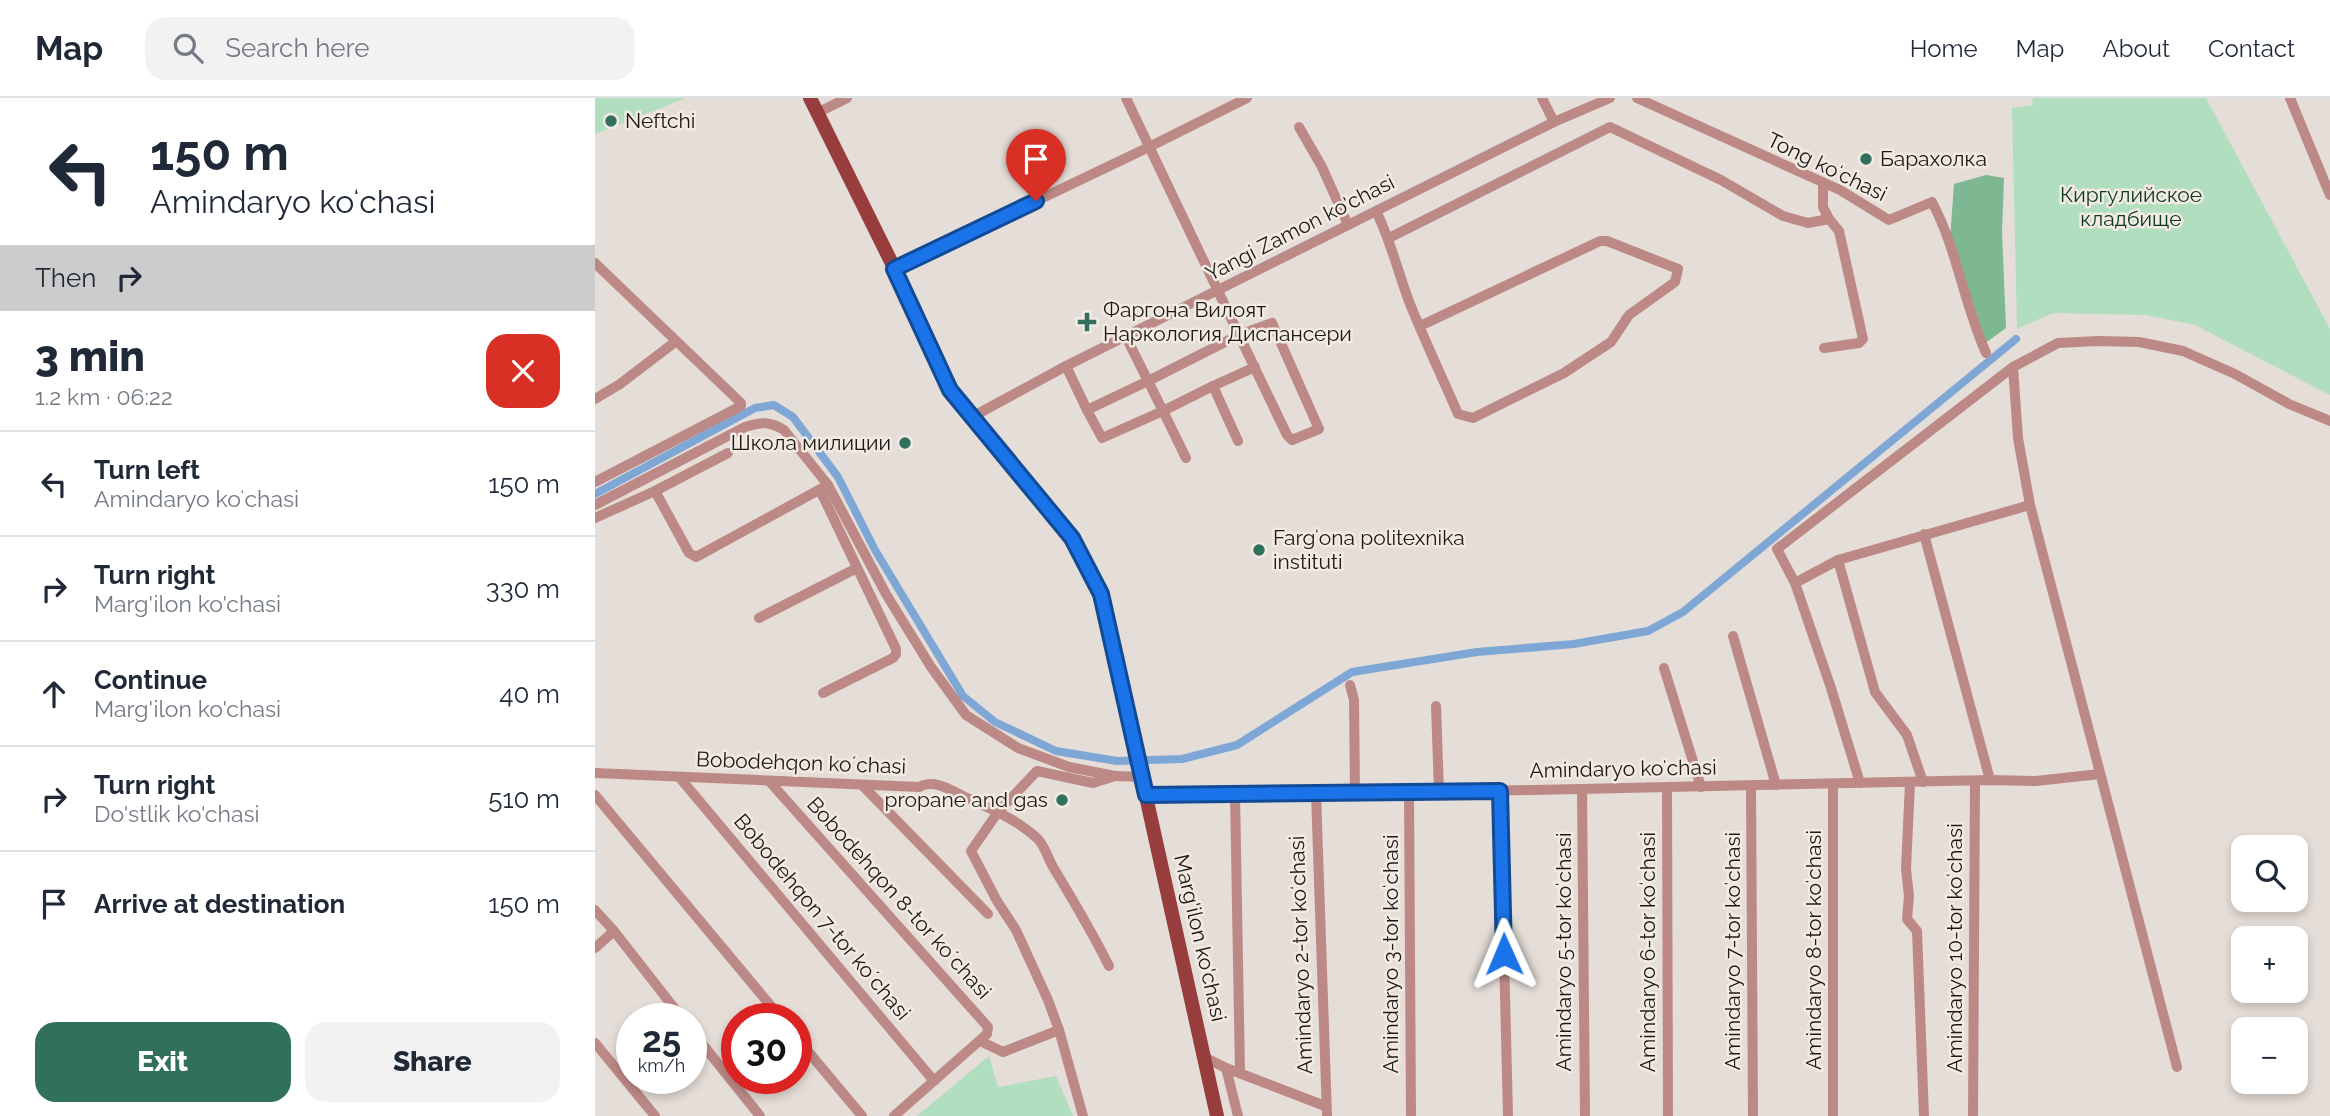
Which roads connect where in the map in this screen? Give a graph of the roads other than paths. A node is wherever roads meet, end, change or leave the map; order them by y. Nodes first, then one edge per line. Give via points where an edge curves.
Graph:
1 (810, 98) edge
2 (848, 98) edge
3 (1126, 98) edge
4 (1542, 98) edge
5 (1610, 98) edge
6 (1637, 98) edge
7 (2290, 98) edge
8 (1239, 100) edge
9 (817, 113) junction
10 (1554, 122) junction
11 (1299, 127) dead end
12 (1149, 147) junction
13 (1823, 183) junction
14 (2330, 195) edge
15 (1376, 211) junction
16 (1829, 219) junction
17 (1348, 225) junction
18 (1389, 238) junction
19 (596, 267) edge
20 (894, 269) junction
21 (1219, 291) junction
22 (1419, 326) junction
23 (1239, 335) junction
24 (1126, 337) junction
25 (675, 342) junction
26 (1825, 348) dead end
27 (1986, 352) dead end
28 (1066, 366) junction
29 (1255, 367) junction
30 (2013, 367) junction
31 (1148, 381) junction
32 (1213, 386) junction
33 (595, 399) edge
34 (1087, 410) junction
35 (1163, 411) junction
36 (972, 417) junction
37 (2330, 421) edge
38 (1238, 441) dead end
39 (728, 453) dead end
40 (1186, 458) dead end
41 (595, 482) edge
42 (824, 487) junction
43 (655, 491) junction
44 (595, 505) edge
45 (2029, 505) junction
46 (595, 518) edge
47 (1924, 534) junction
48 (1838, 560) junction
49 (857, 568) junction
50 (1795, 583) junction
51 (759, 618) dead end
52 (1733, 636) dead end
53 (1664, 668) dead end
54 (1350, 685) dead end
55 (823, 693) dead end
56 (1436, 706) dead end
57 (595, 773) edge
58 (1141, 773) junction
59 (2100, 774) junction
60 (1115, 775) junction
61 (680, 778) junction
62 (1990, 780) junction
63 (1975, 781) junction
64 (770, 782) junction
65 (1923, 782) junction
66 (1860, 783) junction
67 (1910, 783) junction
68 (1833, 784) junction
69 (862, 785) junction
70 (1776, 785) junction
71 (1751, 786) junction
72 (1702, 787) junction
73 (1667, 788) junction
74 (1582, 789) junction
75 (1500, 791) junction
76 (1409, 792) junction
77 (1439, 792) junction
78 (1316, 793) junction
79 (1355, 793) junction
80 (1235, 794) junction
81 (595, 795) edge
82 (1146, 795) junction
83 (997, 812) junction
84 (595, 910) edge
85 (988, 914) dead end
86 (614, 931) junction
87 (595, 948) edge
88 (1109, 966) dead end
89 (670, 1003) edge
90 (768, 1003) edge
91 (1059, 1030) junction
92 (980, 1041) junction
93 (595, 1043) edge
94 (707, 1050) edge
95 (812, 1056) edge
96 (1204, 1057) junction
97 (2177, 1067) dead end
98 (1226, 1068) junction
99 (1240, 1073) junction
100 (934, 1081) junction
101 (1326, 1111) edge
102 (655, 1116) edge
103 (760, 1116) edge
104 (862, 1116) edge
105 (894, 1116) edge
106 (1083, 1116) edge
107 (1217, 1116) edge
108 (1238, 1116) edge
109 (1411, 1116) edge
110 (1508, 1116) edge
111 (1585, 1116) edge
112 (1668, 1116) edge
113 (1753, 1116) edge
114 (1833, 1116) edge
115 (1924, 1116) edge
116 (1973, 1116) edge

1 - 9 main road
2 - 9 street
3 - 12 street
4 - 10 street
5 - 10 street, Yangi Zamon ko'chasi
6 - 13 street, Tong koʻchasi
7 - 14 street
8 - 12 street
9 - 20 main road
10 - 15 street, Yangi Zamon ko'chasi
11 - 17 street
12 - 20 street
12 - 21 street
13 - 16 street via 1823,207
13 - 27 street, Tong koʻchasi via 1889,220 1932,202
15 - 17 street, Yangi Zamon ko'chasi
15 - 18 street
16 - 18 street via 1808,223 1783,216 1721,180 1610,127
16 - 26 street via 1839,231 1863,339
17 - 21 street, Yangi Zamon ko'chasi
18 - 22 street
19 - 25 street
20 - 36 main road via 950,390
21 - 23 street
21 - 24 street, Yangi Zamon ko'chasi
22 - 22 street via 1458,414 1473,418 1565,373 1611,342 1629,315 1675,282 1678,269 1600,241
23 - 29 street
23 - 29 street via 1272,323 1319,429 1292,440
23 - 31 street
24 - 28 street, Yangi Zamon ko'chasi
24 - 31 street
25 - 33 street
25 - 41 street via 741,406
28 - 34 street
28 - 36 street, Yangi Zamon ko'chasi
29 - 32 street
30 - 37 street via 2058,343 2139,342 2183,351
30 - 45 street
30 - 50 street via 1777,549
31 - 34 street
31 - 35 street
32 - 35 street
32 - 38 street
34 - 35 street via 1102,438
35 - 40 street
36 - 58 main road, Marg'ilon ko'chasi via 1072,538 1101,594
39 - 43 street
42 - 43 street via 696,556 689,553
42 - 44 street via 784,430 761,422
42 - 49 street
42 - 60 street via 931,667 966,715 1018,748 1069,767
43 - 46 street
45 - 47 street
45 - 59 street
47 - 48 street
47 - 62 street
48 - 50 street
48 - 65 street via 1875,692 1907,734
49 - 51 street
49 - 55 street via 896,654
50 - 66 street
52 - 70 street
53 - 72 street
54 - 79 street
56 - 77 street
57 - 61 street, Bobodehqon koʼchasi
58 - 60 street
58 - 82 main road, Marg'ilon ko'chasi
59 - 62 street, Amindaryo koʻchasi via 2036,781
59 - 97 street
60 - 83 street via 1093,783 1037,771
61 - 64 street, Bobodehqon koʼchasi
61 - 100 street, Bobodehqon 7-tor koʼchasi
62 - 63 street, Amindaryo koʻchasi
63 - 65 street, Amindaryo koʻchasi
63 - 116 street, Amindaryo 10-tor koʻchasi
64 - 69 street, Bobodehqon koʼchasi
64 - 92 street, Bobodehqon 8-tor koʼchasi via 988,1027
65 - 67 street, Amindaryo koʻchasi
66 - 67 street, Amindaryo koʻchasi
66 - 68 street, Amindaryo koʻchasi
67 - 115 street via 1907,919 1917,931
68 - 70 street, Amindaryo koʻchasi
68 - 114 street, Amindaryo 8-tor koʻchasi
69 - 83 street, Bobodehqon koʼchasi via 919,787 932,783
69 - 85 street
70 - 71 street, Amindaryo koʻchasi
71 - 72 street, Amindaryo koʻchasi
71 - 113 street, Amindaryo 7-tor koʻchasi
72 - 73 street, Amindaryo koʻchasi
73 - 74 street, Amindaryo koʻchasi
73 - 112 street, Amindaryo 6-tor koʻchasi
74 - 75 street, Amindaryo koʻchasi
74 - 111 street, Amindaryo 5-tor koʻchasi
75 - 77 street, Amindaryo koʻchasi
75 - 110 street
76 - 77 street, Amindaryo koʻchasi
76 - 79 street, Amindaryo koʻchasi
76 - 109 street, Amindaryo 3-tor koʻchasi
78 - 79 street, Amindaryo koʻchasi
78 - 80 street, Amindaryo koʻchasi
78 - 101 street, Amindaryo 2-tor koʻchasi
80 - 82 street, Amindaryo koʻchasi
80 - 99 street
81 - 90 street
82 - 96 main road, Marg'ilon ko'chasi
83 - 88 street, Bobodehqon koʼchasi via 1040,842
83 - 91 street via 971,851 1016,930
84 - 86 street
86 - 87 street
86 - 89 street
91 - 92 street via 1003,1052
91 - 106 street
92 - 100 street
93 - 102 street
94 - 103 street
95 - 104 street
96 - 98 street
96 - 107 main road, Marg'ilon ko'chasi
98 - 99 street
98 - 108 street
99 - 101 street
100 - 105 street

